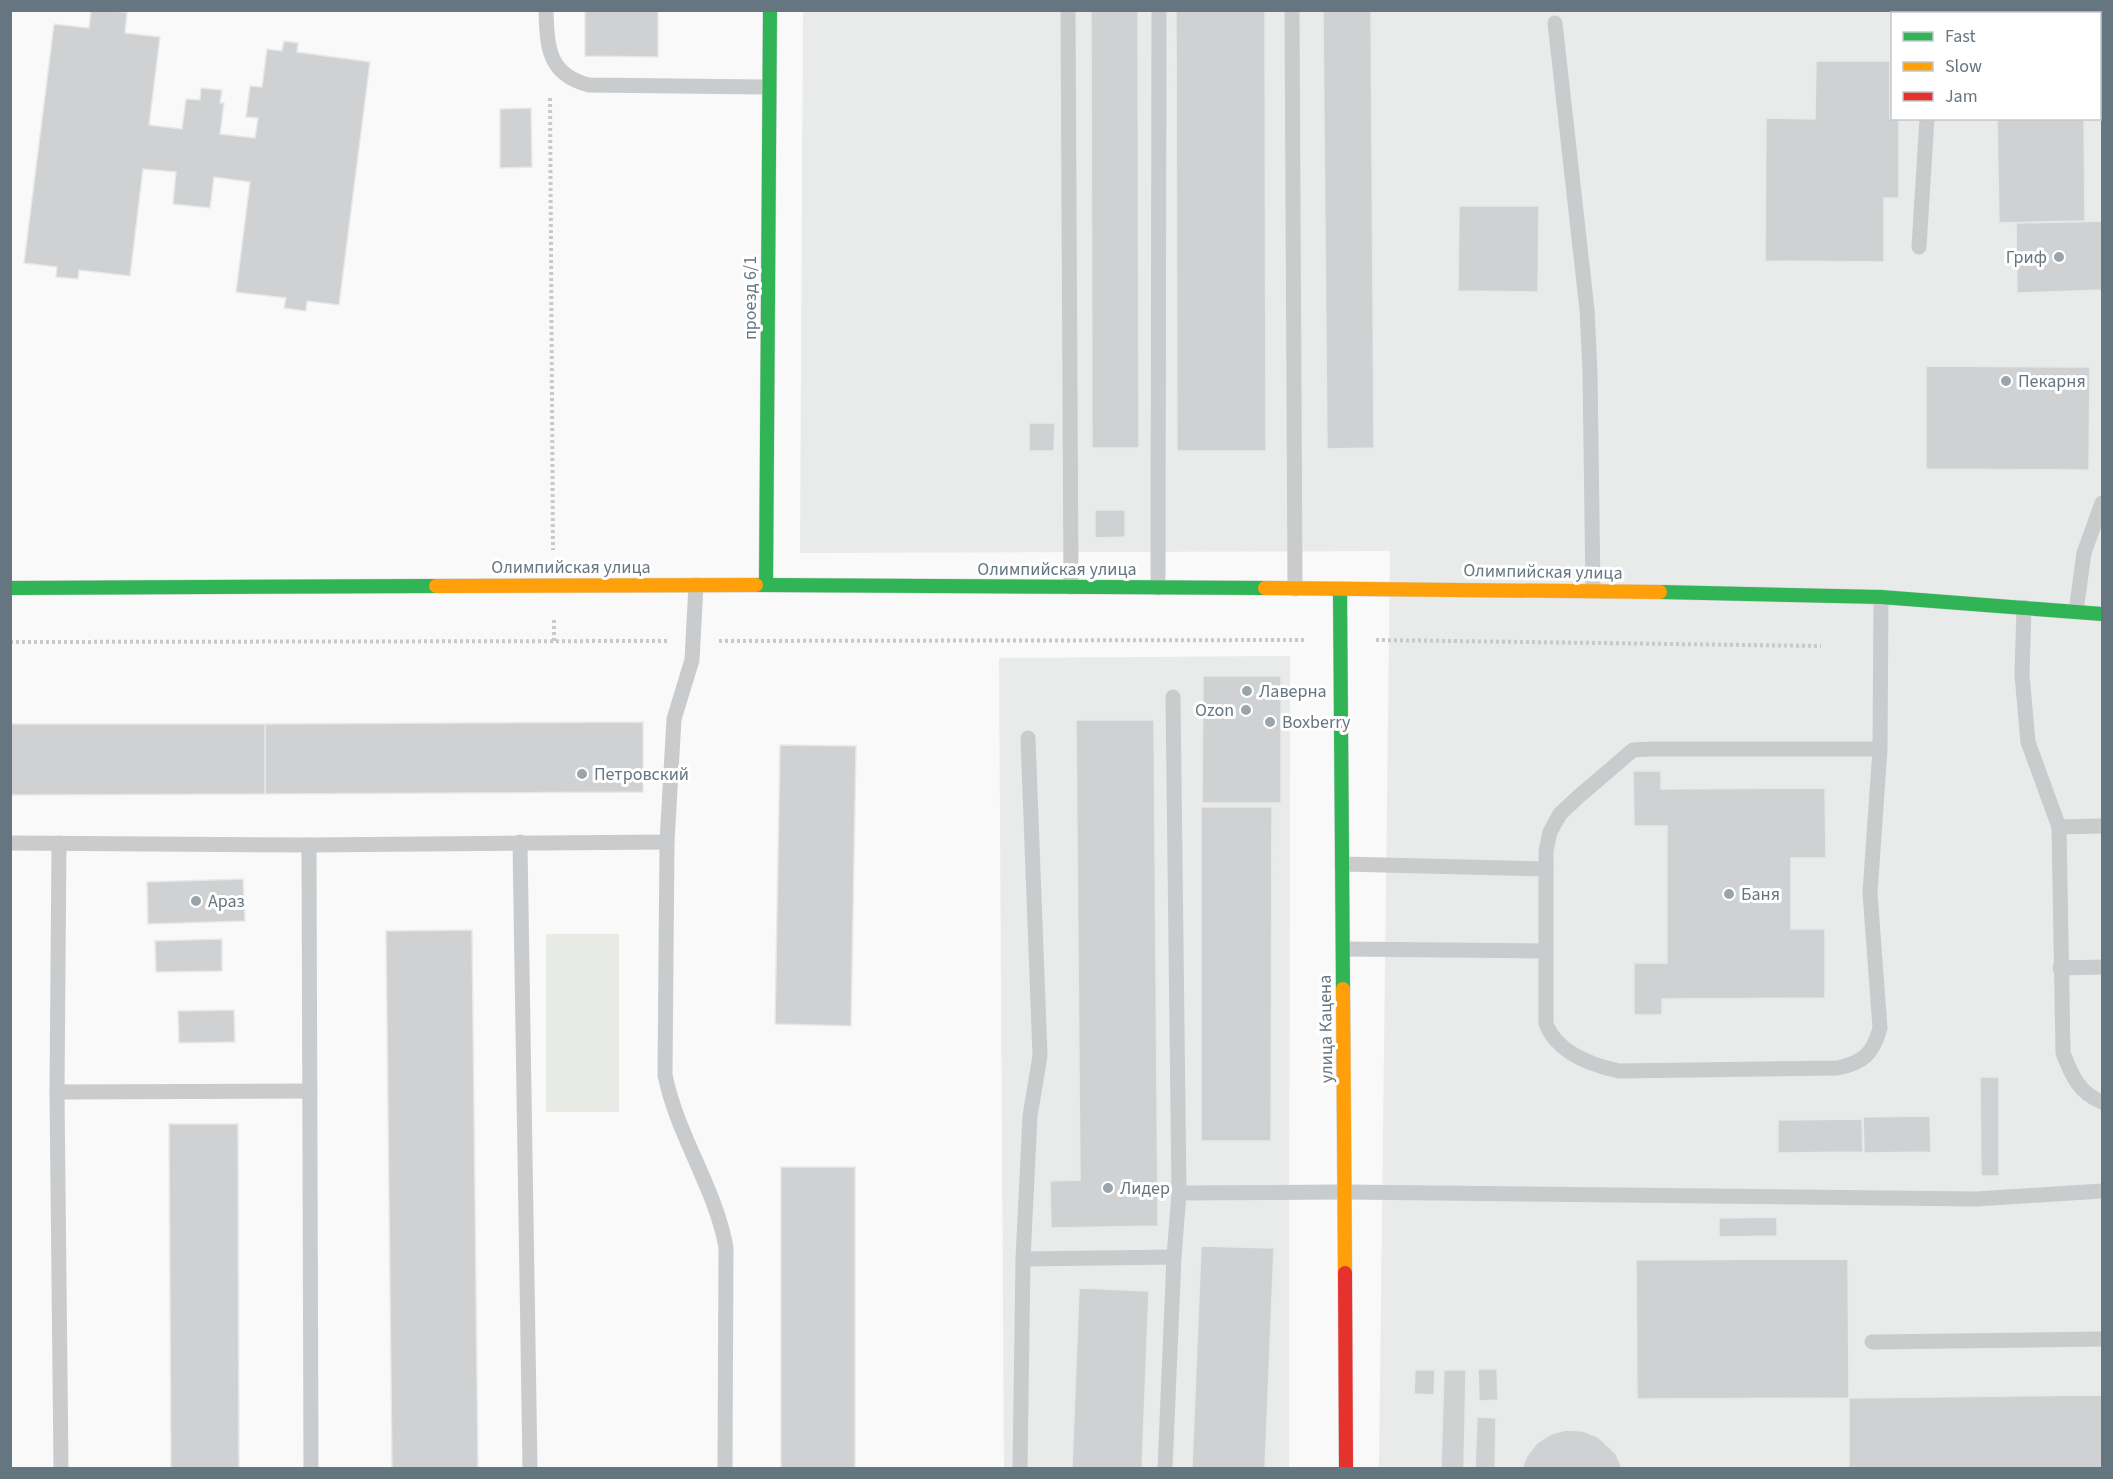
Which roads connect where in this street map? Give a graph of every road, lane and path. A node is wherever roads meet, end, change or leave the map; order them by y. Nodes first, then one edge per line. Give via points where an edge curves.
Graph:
1 (546, 10) edge
2 (770, 10) edge
3 (1068, 10) edge
4 (1159, 10) edge
5 (1292, 10) edge
6 (1555, 23) dead end
7 (769, 87) junction
8 (550, 97) dead end
9 (1927, 120) edge
10 (1919, 248) dead end
11 (2103, 503) edge
12 (554, 585) junction
13 (696, 585) junction
14 (766, 585) junction
15 (1071, 587) junction
16 (10, 588) edge
17 (1158, 588) junction
18 (1295, 588) junction
19 (1340, 589) junction
20 (1593, 590) junction
21 (1881, 597) junction
22 (2024, 607) junction
23 (2076, 611) junction
24 (2103, 614) edge
25 (1340, 640) junction
26 (554, 641) junction
27 (670, 641) dead end
28 (717, 641) dead end
29 (10, 642) edge
30 (1821, 646) dead end
31 (1173, 697) dead end
32 (1028, 738) dead end
33 (1880, 749) junction
34 (2059, 826) junction
35 (2103, 826) edge
36 (520, 842) junction
37 (667, 842) junction
38 (10, 843) edge
39 (59, 843) junction
40 (309, 845) junction
41 (1342, 864) junction
42 (1546, 869) junction
43 (1343, 949) junction
44 (1546, 951) junction
45 (2103, 967) edge
46 (2060, 968) junction
47 (310, 1091) junction
48 (57, 1092) junction
49 (2103, 1102) edge
50 (2103, 1191) edge
51 (1345, 1192) junction
52 (1179, 1193) junction
53 (1174, 1257) junction
54 (1023, 1259) junction
55 (2103, 1340) edge
56 (1872, 1342) dead end
57 (61, 1468) edge
58 (311, 1468) edge
59 (530, 1468) edge
60 (725, 1468) edge
61 (1020, 1468) edge
62 (1166, 1468) edge
63 (1346, 1468) edge

1 - 7 lane via 555,65 575,82
2 - 7 street, проезд 6/1
3 - 15 lane
4 - 17 lane
5 - 18 lane
6 - 20 lane via 1587,310
7 - 14 street, проезд 6/1
8 - 12 path
9 - 10 lane
11 - 23 lane via 2084,553
12 - 13 street, Олимпийская улица
12 - 16 street, Олимпийская улица
12 - 26 path
13 - 14 street, Олимпийская улица
13 - 37 lane via 692,660 675,719
14 - 15 street, Олимпийская улица
15 - 17 street, Олимпийская улица
17 - 18 street, Олимпийская улица
18 - 19 street, Олимпийская улица
19 - 20 street, Олимпийская улица
19 - 25 street, улица Кацена
20 - 21 street, Олимпийская улица
21 - 22 street, Олимпийская улица
21 - 33 lane
22 - 23 street, Олимпийская улица
22 - 34 lane via 2022,675 2028,742
23 - 24 street, Олимпийская улица
25 - 28 path
25 - 30 path
25 - 41 street, улица Кацена
26 - 27 path
26 - 29 path
31 - 52 lane
32 - 54 lane via 1040,1056 1030,1116
33 - 42 lane via 1633,750 1560,814 1550,832
33 - 44 lane via 1870,893 1880,1028 1866,1058 1838,1068 1602,1068 1561,1047 1551,1037 1546,1024
34 - 35 lane
34 - 46 lane
36 - 37 lane
36 - 40 lane
36 - 59 lane
37 - 60 lane via 665,1075 670,1101 722,1222 726,1247
38 - 39 lane
39 - 40 lane
39 - 48 lane
40 - 47 lane
41 - 42 lane
41 - 43 street, улица Кацена
42 - 44 lane
43 - 44 lane
43 - 51 street, улица Кацена
45 - 46 lane
46 - 49 lane via 2063,1053 2073,1078 2088,1096
47 - 48 lane
47 - 58 lane
48 - 57 lane
50 - 51 lane via 1976,1199
51 - 52 lane
51 - 63 street, улица Кацена
52 - 53 lane
53 - 54 lane
53 - 62 lane
54 - 61 lane
55 - 56 lane

